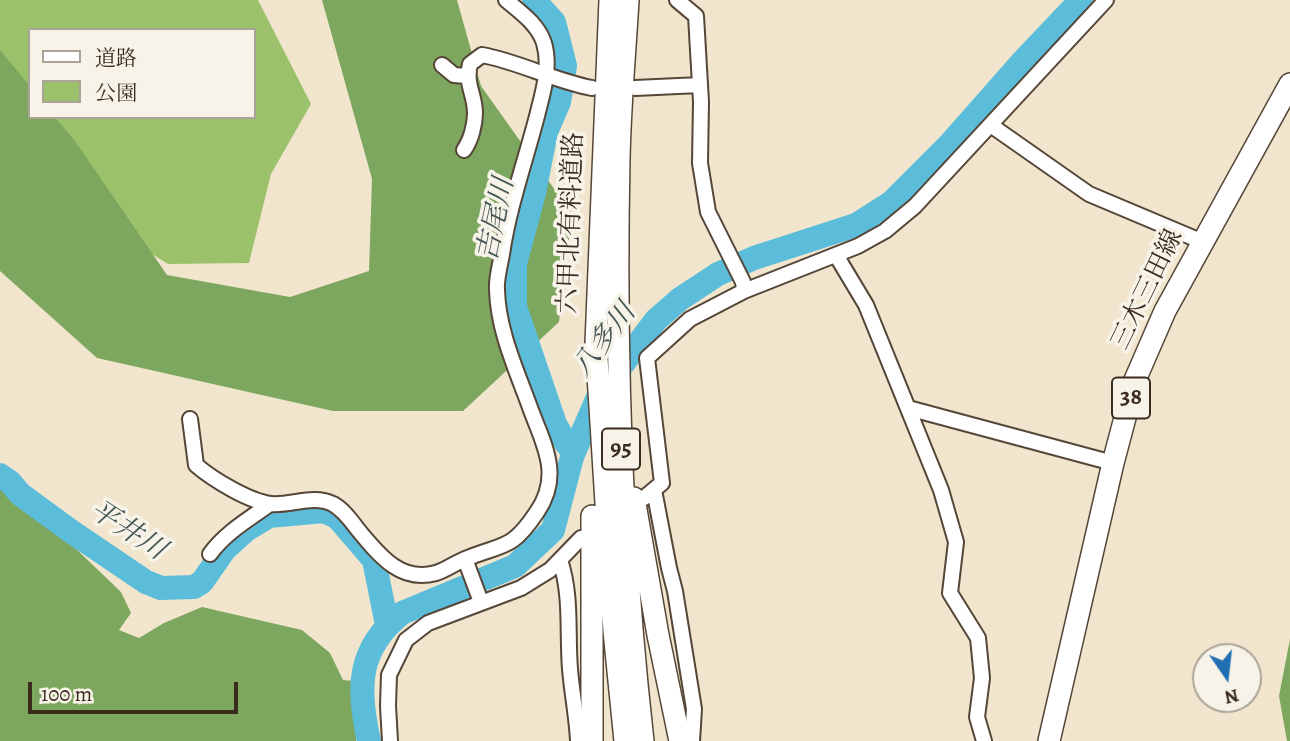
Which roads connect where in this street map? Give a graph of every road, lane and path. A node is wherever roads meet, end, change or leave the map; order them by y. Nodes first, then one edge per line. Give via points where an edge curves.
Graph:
1 (506, 0) edge
2 (610, 0) edge
3 (628, 0) edge
4 (677, 0) edge
5 (1106, 0) edge
6 (442, 65) dead end
7 (467, 76) junction
8 (550, 76) junction
9 (1290, 84) edge
10 (700, 85) junction
11 (592, 88) dead end
12 (635, 88) dead end
13 (992, 126) junction
14 (464, 150) dead end
15 (1203, 242) junction
16 (836, 255) junction
17 (743, 286) junction
18 (618, 343) junction
19 (908, 408) junction
20 (600, 415) junction
21 (190, 419) dead end
22 (1113, 463) junction
23 (270, 504) junction
24 (581, 538) dead end
25 (211, 554) dead end
26 (560, 560) junction
27 (465, 561) junction
28 (480, 600) junction
29 (390, 741) edge
30 (578, 741) edge
31 (592, 741) edge
32 (625, 741) edge
33 (643, 741) edge
34 (680, 741) edge
35 (692, 741) edge
36 (984, 741) edge
37 (1049, 741) edge

1 - 8 street via 529,19 543,41
2 - 20 main road, 六甲北有料道路 / 95 via 596,343
3 - 18 main road, 六甲北有料道路 / 95 via 619,157
4 - 10 street via 696,16
5 - 13 street
6 - 7 street via 454,75
7 - 8 street via 470,64 482,55
7 - 14 street via 475,113
8 - 11 street
8 - 27 street via 508,218 496,289 507,344 544,437 550,468 548,490 512,543
9 - 15 main road, 三木三田線 / 38
10 - 12 street
10 - 17 street via 700,163 708,212
13 - 15 street via 1089,194
13 - 16 street via 915,206 885,230
15 - 22 main road, 三木三田線 / 38 via 1165,311 1135,380
16 - 17 street
16 - 19 street via 866,305
17 - 35 street via 690,319 647,358 662,484 649,494 676,591 694,709
18 - 33 main road, 六甲北有料道路 / 95 via 624,542
18 - 34 main road via 641,544
19 - 22 street
19 - 36 street via 956,542 950,593 978,638 982,678 977,717
20 - 31 main road via 591,495
20 - 32 main road, 六甲北有料道路 / 95
21 - 23 street via 196,465 241,494
22 - 37 main road, 三木三田線 / 38
23 - 25 street
23 - 27 street via 315,500 333,504 399,571 420,576
24 - 26 street
26 - 28 street via 521,588
26 - 30 street via 567,582
27 - 28 street
28 - 29 street via 428,623 406,640 389,675

